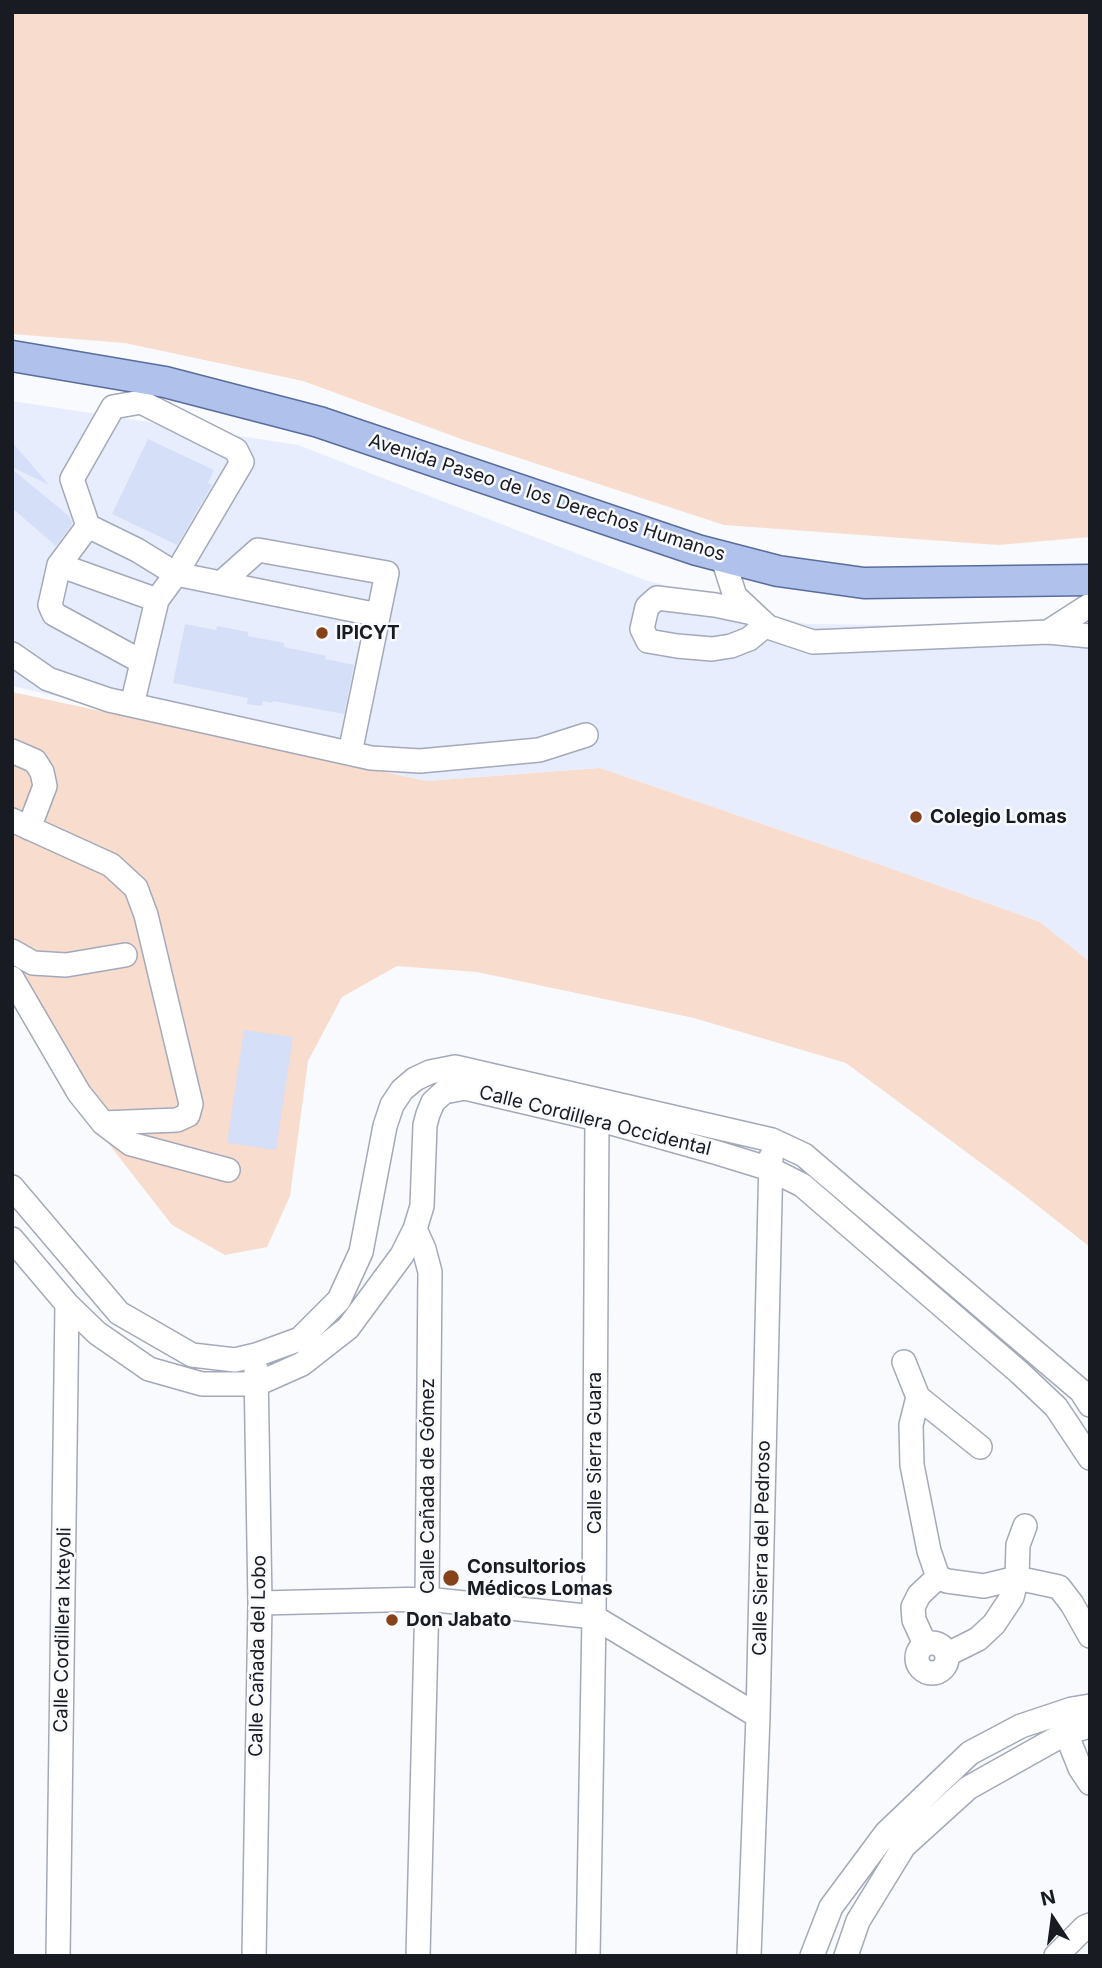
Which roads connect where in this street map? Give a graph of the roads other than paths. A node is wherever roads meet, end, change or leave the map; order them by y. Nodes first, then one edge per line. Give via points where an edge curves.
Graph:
1 (12, 356) edge
2 (89, 526) junction
3 (722, 556) junction
4 (59, 565) junction
5 (176, 574) junction
6 (1090, 580) edge
7 (221, 583) junction
8 (157, 600) junction
9 (1090, 605) edge
10 (378, 615) junction
11 (1048, 632) junction
12 (1090, 636) edge
13 (12, 654) edge
14 (142, 662) junction
15 (132, 705) junction
16 (586, 735) dead end
17 (12, 751) edge
18 (350, 753) junction
19 (20, 824) edge
20 (12, 951) edge
21 (125, 955) dead end
22 (12, 978) edge
23 (597, 1119) junction
24 (103, 1123) junction
25 (772, 1140) junction
26 (771, 1169) junction
27 (228, 1170) dead end
28 (12, 1186) edge
29 (415, 1229) junction
30 (12, 1239) edge
31 (67, 1304) junction
32 (256, 1355) junction
33 (904, 1362) dead end
34 (257, 1384) junction
35 (918, 1397) junction
36 (1085, 1398) edge
37 (1056, 1408) junction
38 (980, 1447) dead end
39 (1090, 1458) edge
40 (1025, 1527) dead end
41 (938, 1577) junction
42 (1017, 1578) junction
43 (427, 1599) junction
44 (260, 1603) junction
45 (594, 1617) junction
46 (1090, 1636) edge
47 (1090, 1706) edge
48 (758, 1716) junction
49 (1090, 1726) edge
50 (1066, 1733) junction
51 (1090, 1783) edge
52 (1090, 1925) edge
53 (58, 1956) edge
54 (254, 1956) edge
55 (418, 1956) edge
56 (588, 1956) edge
57 (749, 1956) edge
58 (812, 1956) edge
59 (846, 1956) edge
60 (1056, 1956) edge

1 - 3 main road, Avenida Paseo de los Derechos Humanos via 165,382 319,422
2 - 4 street
2 - 5 street
2 - 5 street via 72,479 113,407 141,402 236,450 242,462
3 - 6 main road, Avenida Paseo de los Derechos Humanos via 778,571 864,583
3 - 11 street via 735,596 759,619 813,642
4 - 8 street
4 - 14 street via 50,605 54,614
5 - 7 street
5 - 8 street
7 - 10 street
7 - 10 street via 258,550 387,573
8 - 14 street
9 - 11 street
10 - 18 street
11 - 12 street
13 - 15 street via 48,679
14 - 15 street
15 - 18 street
16 - 18 street via 539,750 420,761
17 - 19 street via 35,761 45,786
19 - 24 street via 111,865 136,888 146,915 191,1104 188,1115 177,1120
20 - 21 street via 33,963 66,965
22 - 24 street via 79,1093
23 - 26 street, Calle Cordillera Occidental
23 - 29 street, Calle Cordillera Occidental via 465,1088 444,1092 433,1102 425,1125 422,1206
23 - 45 street, Calle Sierra Guara
24 - 27 street via 131,1144
25 - 26 street, Calle Sierra del Pedroso
25 - 32 street, Calle Cordillera Occidental via 455,1067 430,1072 402,1090 392,1105 361,1252 339,1300 300,1339
25 - 36 street, Calle Cordillera Occidental via 804,1155
26 - 37 street, Calle Cordillera Occidental via 802,1185
26 - 48 street, Calle Sierra del Pedroso
28 - 32 street, Calle Cordillera Occidental via 119,1313 192,1355 235,1360
29 - 34 street, Calle Cordillera Occidental via 402,1255 348,1328 302,1364
29 - 43 street, Calle Cañada de Gómez via 429,1272
30 - 31 street, Calle Cordillera Occidental
31 - 34 street, Calle Cordillera Occidental via 97,1333 149,1369 202,1384
31 - 53 street, Calle Cordillera Ixteyoli
32 - 34 street, Calle Cañada del Lobo
33 - 35 street
34 - 44 street, Calle Cañada del Lobo
35 - 38 street
35 - 41 street via 911,1425 912,1465
36 - 37 street
37 - 39 street, Calle Cordillera Occidental
40 - 42 street via 1018,1545
41 - 42 street via 984,1586
41 - 42 street via 913,1607 925,1644 917,1656 919,1666 937,1673 947,1663 948,1654 978,1639 994,1624 1012,1597
42 - 46 street via 1059,1587
43 - 44 street
43 - 45 street
43 - 55 street, Calle Cañada de Gómez
44 - 54 street, Calle Cañada del Lobo
45 - 48 street
45 - 56 street, Calle Sierra Guara
47 - 58 street via 1021,1726 970,1753 886,1833 831,1907
48 - 57 street, Calle Sierra del Pedroso
49 - 50 street
50 - 51 street
50 - 59 street via 968,1788 904,1846 858,1922
52 - 60 street

